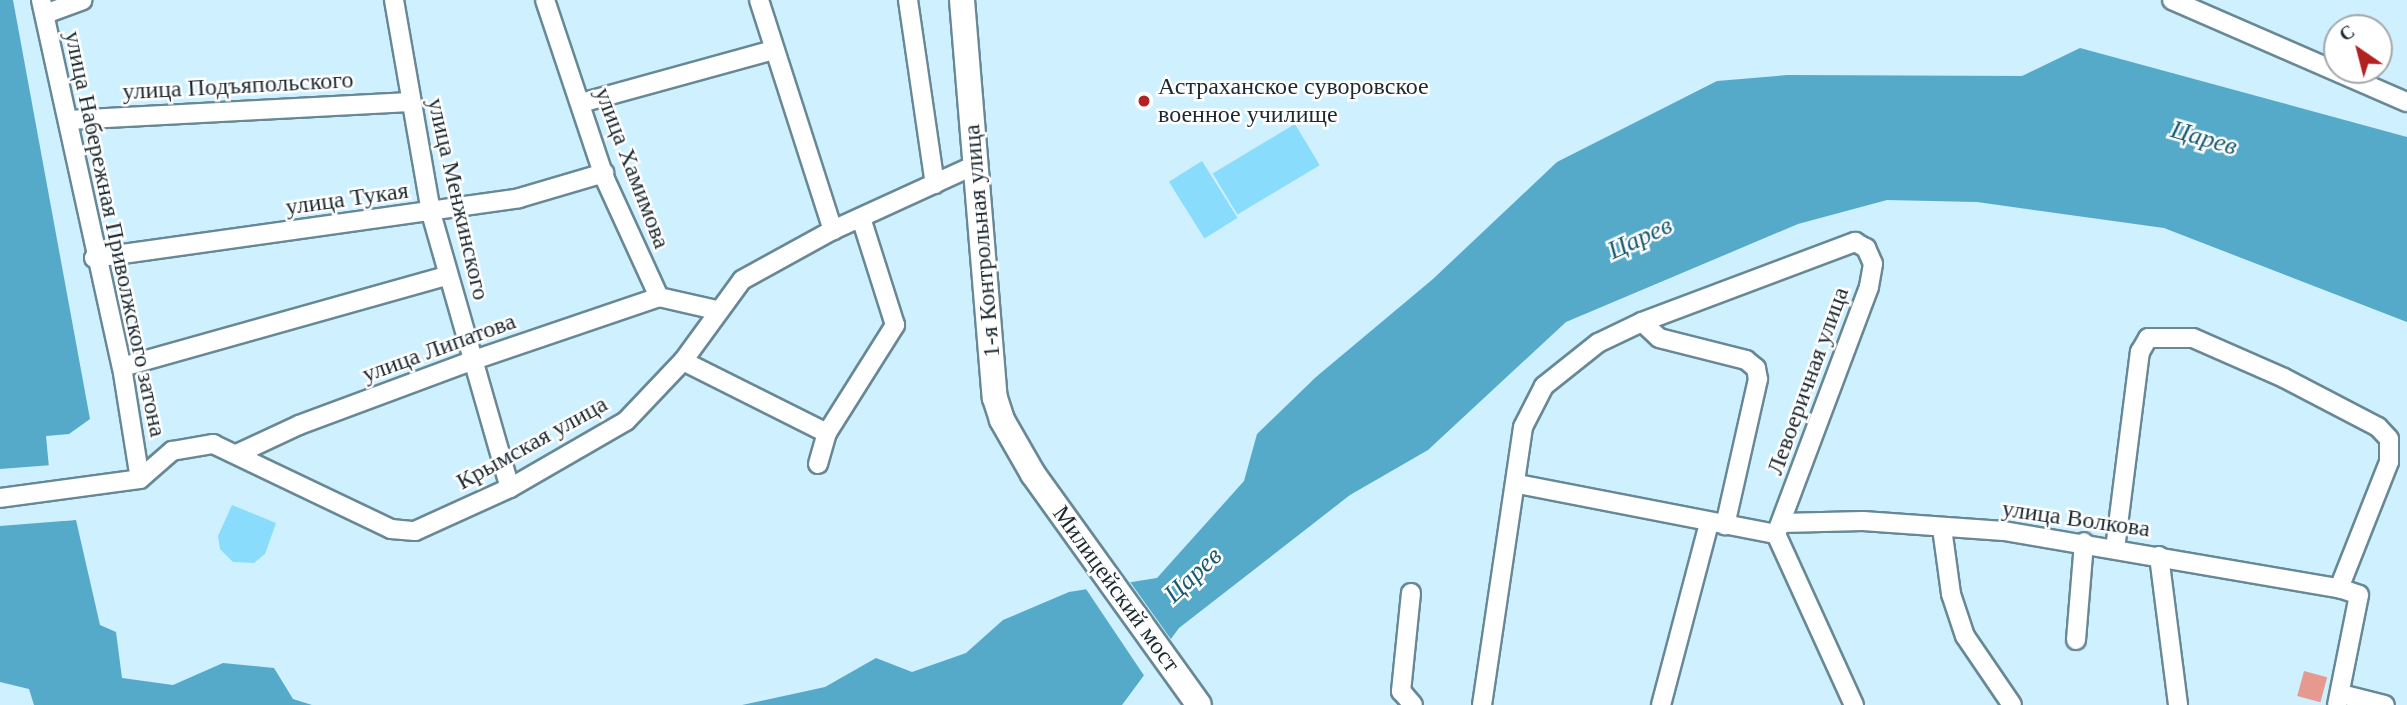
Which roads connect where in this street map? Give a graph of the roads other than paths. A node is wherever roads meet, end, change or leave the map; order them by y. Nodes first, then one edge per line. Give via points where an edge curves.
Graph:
1 (83, 0) edge
2 (394, 0) edge
3 (545, 0) edge
4 (759, 0) edge
5 (908, 0) edge
6 (961, 0) edge
7 (2177, 1) edge
8 (43, 7) edge
9 (773, 50) junction
10 (411, 102) junction
11 (2407, 102) edge
12 (581, 103) junction
13 (68, 120) junction
14 (975, 165) junction
15 (604, 173) junction
16 (936, 184) junction
17 (431, 213) junction
18 (861, 218) junction
19 (833, 230) junction
20 (94, 258) junction
21 (446, 276) junction
22 (659, 297) junction
23 (716, 310) junction
24 (1642, 321) junction
25 (474, 359) junction
26 (683, 361) junction
27 (122, 367) junction
28 (827, 433) junction
29 (239, 453) junction
30 (818, 464) dead end
31 (1033, 474) joint
32 (140, 479) junction
33 (1518, 484) junction
34 (510, 488) junction
35 (0, 498) edge
36 (1717, 524) junction
37 (1779, 528) junction
38 (1942, 528) junction
39 (2084, 542) junction
40 (2115, 549) junction
41 (2159, 556) junction
42 (2339, 588) junction
43 (1411, 593) dead end
44 (2076, 640) dead end
45 (2339, 699) edge
46 (1199, 705) edge
47 (1413, 705) edge
48 (1482, 705) edge
49 (1661, 705) edge
50 (1854, 705) edge
51 (2012, 705) edge
52 (2178, 705) edge
53 (2385, 705) edge

1 - 8 street
2 - 10 street, улица Менжинского
3 - 12 street, улица Хамимова
4 - 9 street
5 - 16 street
6 - 14 main road, 1-я Контрольная улица
7 - 11 street
8 - 13 street, улица Набережная Приволжского затона
9 - 12 street
9 - 19 street
10 - 13 street, улица Подъяпольского
10 - 17 street, улица Менжинского
12 - 15 street, улица Хамимова
13 - 20 street, улица Набережная Приволжского затона
14 - 16 street, Крымская улица
14 - 31 main road, 1-я Контрольная улица via 995,398
15 - 17 street, улица Тукая via 519,198
15 - 22 street, улица Хамимова
16 - 18 street, Крымская улица
17 - 20 street, улица Тукая
17 - 21 street, улица Менжинского
18 - 19 street, Крымская улица
18 - 28 street via 895,325
19 - 23 street, Крымская улица via 742,280
20 - 27 street, улица Набережная Приволжского затона
21 - 25 street, улица Менжинского
21 - 27 street
22 - 23 street
22 - 25 street, улица Липатова
23 - 26 street, Крымская улица
24 - 33 street, Левоеричная улица via 1598,343 1544,386 1523,427
24 - 36 street via 1659,338 1746,360 1756,368 1758,379
24 - 37 street, Левоеричная улица via 1826,250 1855,242 1866,248 1872,264 1859,324 1827,393
25 - 29 street, улица Липатова via 299,425
25 - 34 street, улица Менжинского
26 - 28 street
26 - 34 street, Крымская улица via 626,421
27 - 32 street, улица Набережная Приволжского затона
28 - 30 street
29 - 32 street, Крымская улица via 213,444 186,446
29 - 34 street, Крымская улица via 403,531
31 - 46 main road, Милицейский мост
32 - 35 street via 74,492
33 - 36 street, улица Волкова
33 - 48 street via 1492,612
36 - 37 street, улица Волкова
36 - 49 street
37 - 38 street, улица Волкова via 1863,521
37 - 50 street
38 - 39 street, улица Волкова
38 - 51 street via 1951,594 1965,636
39 - 40 street, улица Волкова
39 - 44 street
40 - 41 street, улица Волкова
40 - 42 street via 2140,352 2148,338 2193,338 2378,427 2389,439 2389,462
41 - 42 street, улица Волкова
41 - 52 street
42 - 45 street, улица Волкова via 2359,595
43 - 47 street via 1401,691
45 - 53 street

